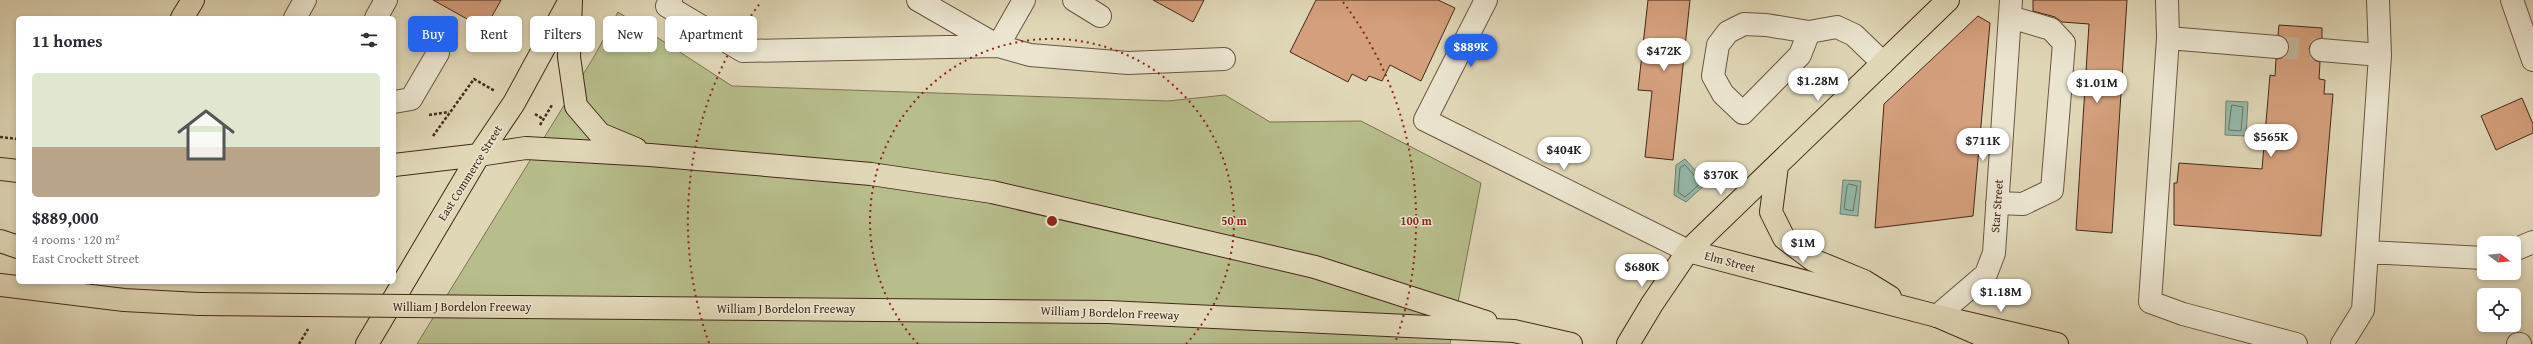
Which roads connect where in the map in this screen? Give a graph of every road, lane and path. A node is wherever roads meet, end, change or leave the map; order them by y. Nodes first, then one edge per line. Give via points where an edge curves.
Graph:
1 (193, 0) edge
2 (305, 0) edge
3 (386, 0) edge
4 (571, 0) edge
5 (671, 0) edge
6 (918, 0) edge
7 (1024, 0) edge
8 (1074, 0) edge
9 (1486, 0) edge
10 (1948, 0) edge
11 (2167, 0) edge
12 (2378, 0) edge
13 (2512, 0) edge
14 (2011, 9) edge
15 (183, 16) edge
16 (296, 16) edge
17 (377, 16) edge
18 (1100, 16) dead end
19 (1809, 32) junction
20 (2168, 38) junction
21 (998, 46) junction
22 (2277, 48) tunnel mouth
23 (2321, 50) tunnel mouth
24 (438, 53) dead end
25 (2380, 55) junction
26 (1224, 58) dead end
27 (2533, 60) edge
28 (1883, 63) junction
29 (497, 93) dead end
30 (555, 99) dead end
31 (396, 102) edge
32 (538, 128) dead end
33 (0, 137) edge
34 (16, 140) edge
35 (430, 142) dead end
36 (479, 155) junction
37 (650, 155) junction
38 (396, 165) edge
39 (1777, 166) junction
40 (0, 169) edge
41 (16, 171) edge
42 (1997, 203) junction
43 (0, 241) edge
44 (2533, 242) edge
45 (16, 246) edge
46 (2521, 247) edge
47 (1688, 251) junction
48 (2368, 252) junction
49 (2477, 258) edge
50 (94, 284) edge
51 (388, 284) edge
52 (0, 285) edge
53 (124, 300) junction
54 (1910, 309) junction
55 (386, 312) junction
56 (1937, 316) junction
57 (1514, 331) junction
58 (367, 344) edge
59 (1571, 344) edge
60 (1628, 344) edge
61 (2002, 344) edge
62 (2058, 344) edge
63 (2296, 344) edge
64 (2342, 344) edge

1 - 15 main road
2 - 16 street
3 - 17 street
4 - 36 main road, East Commerce Street via 514,103
4 - 37 main road via 570,57 576,106 600,134
5 - 21 street via 667,6 743,51
6 - 21 street
7 - 21 street
8 - 18 street
9 - 47 street, Elm Street via 1425,120
10 - 28 main road
11 - 20 street
12 - 25 street
13 - 27 street
14 - 42 street, Star Street
14 - 42 street via 2051,29 2064,43 2052,190 2023,204
19 - 19 street via 1744,24 1728,32 1718,46 1713,76 1722,94 1743,113 1800,55
19 - 28 street via 1837,27 1854,35
20 - 22 street
20 - 63 street via 2150,302 2183,314
21 - 26 street via 1030,55 1128,63
23 - 25 street
24 - 31 street via 411,99
25 - 48 street
28 - 39 main road
29 - 35 path via 474,79
30 - 32 path
33 - 34 path
36 - 37 main road via 526,148
36 - 38 main road
36 - 55 main road, East Commerce Street
37 - 57 main road via 870,174 992,192 1315,267
39 - 47 main road
39 - 54 main road via 1771,212 1784,238 1813,260 1864,281
40 - 41 main road
42 - 56 street, Star Street via 1994,253 1986,274
43 - 45 main road
44 - 46 street
47 - 54 main road, Elm Street
47 - 60 main road
48 - 49 street
48 - 64 street via 2363,310
50 - 53 main road
51 - 55 main road
52 - 53 main road, William J Bordelon Freeway
53 - 57 main road, William J Bordelon Freeway, bridge via 199,304 1108,312
54 - 56 main road, Elm Street
55 - 58 main road, East Commerce Street
56 - 61 main road
56 - 62 main road, Elm Street
57 - 59 main road, William J Bordelon Freeway

